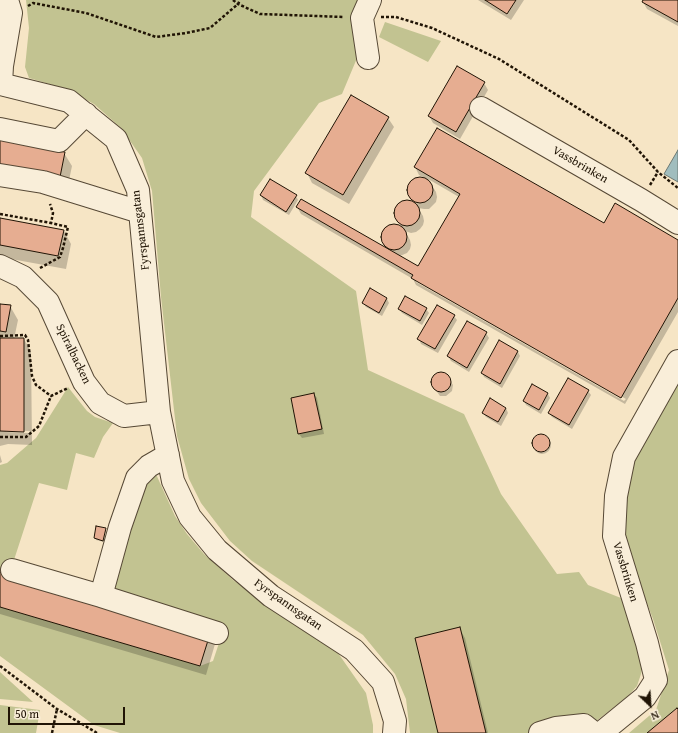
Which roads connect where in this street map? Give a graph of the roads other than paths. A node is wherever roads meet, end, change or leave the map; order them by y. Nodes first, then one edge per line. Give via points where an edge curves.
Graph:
1 (366, 9) edge
2 (7, 17) edge
3 (368, 58) dead end
4 (0, 84) edge
5 (481, 108) dead end
6 (86, 114) junction
7 (0, 129) edge
8 (0, 175) edge
9 (140, 212) junction
10 (678, 224) edge
11 (0, 266) edge
12 (678, 361) edge
13 (159, 412) junction
14 (168, 455) junction
15 (12, 570) dead end
16 (101, 596) junction
17 (217, 634) dead end
18 (394, 733) edge
19 (540, 733) edge
20 (594, 733) edge
21 (601, 733) edge

1 - 3 street
2 - 4 street
4 - 6 street, Fyrspannsgatan via 69,101
5 - 10 street, Vassbrinken
6 - 7 street via 59,140
6 - 9 street, Fyrspannsgatan via 116,139 138,190
8 - 9 street via 43,182
9 - 13 street, Fyrspannsgatan
11 - 13 street, Spiralbacken via 23,277 48,302 84,382 100,403 124,416
12 - 21 street, Vassbrinken via 624,457 616,496 614,536 656,680 645,697
13 - 14 street, Fyrspannsgatan
14 - 16 street via 149,466 137,478
14 - 18 street, Fyrspannsgatan via 173,481 190,517 217,550 271,596 354,650 383,682 395,721
15 - 16 street
16 - 17 street
19 - 20 street via 556,728 584,725

